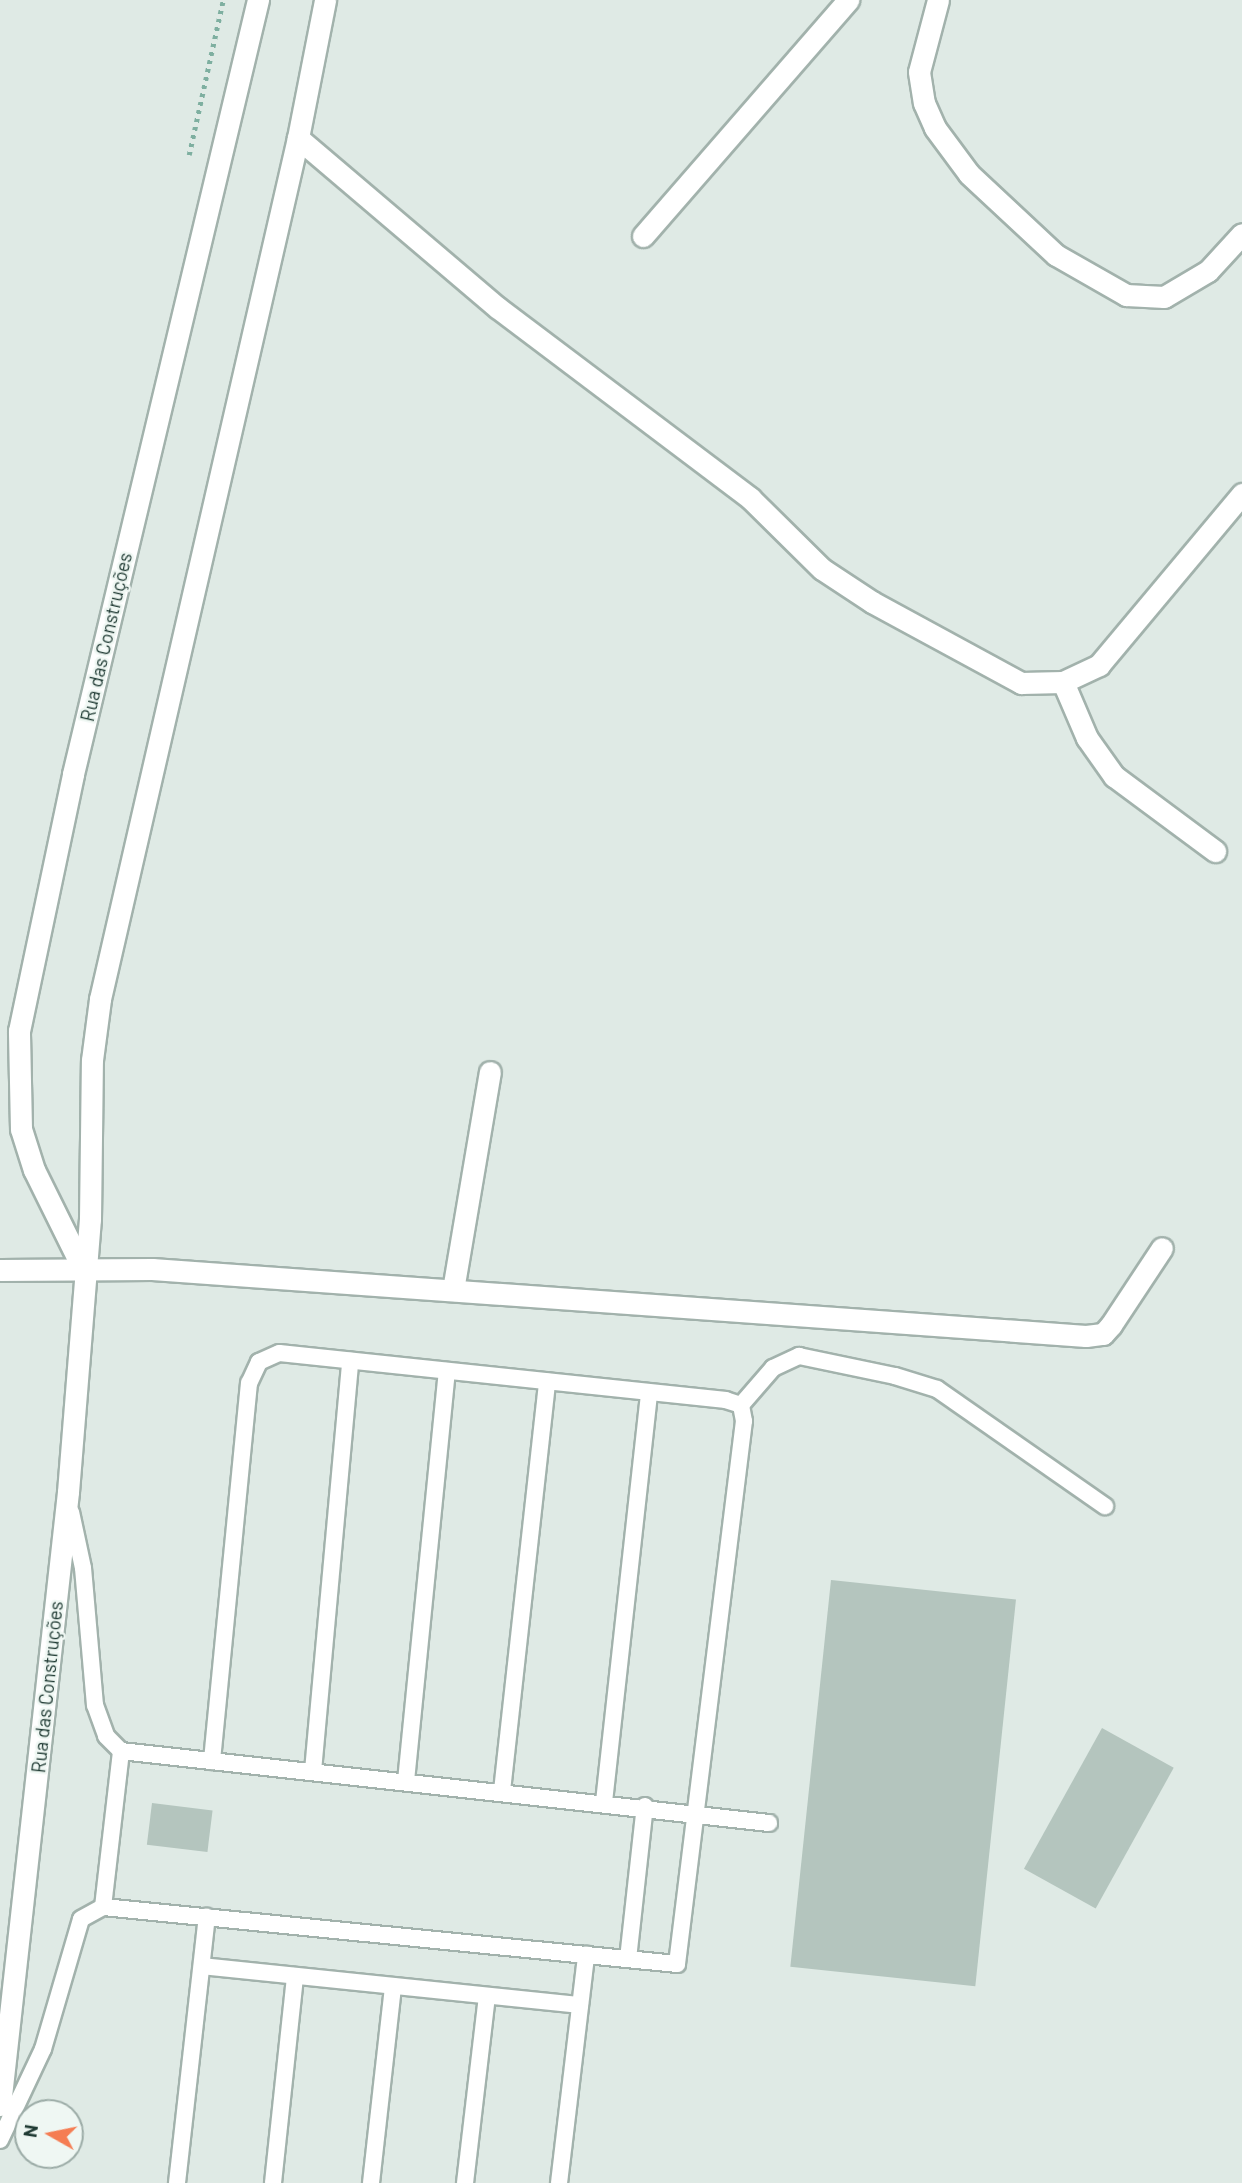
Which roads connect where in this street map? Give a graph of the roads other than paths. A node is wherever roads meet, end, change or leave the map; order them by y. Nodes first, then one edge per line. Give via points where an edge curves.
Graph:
1 (258, 0) edge
2 (325, 0) edge
3 (848, 0) edge
4 (938, 0) edge
5 (298, 138) junction
6 (1242, 234) edge
7 (643, 236) dead end
8 (1242, 494) edge
9 (1063, 682) junction
10 (1215, 851) dead end
11 (489, 1072) dead end
12 (1162, 1248) dead end
13 (83, 1269) junction
14 (0, 1270) edge
15 (453, 1290) junction
16 (350, 1360) junction
17 (447, 1371) junction
18 (547, 1381) junction
19 (649, 1392) junction
20 (741, 1405) junction
21 (68, 1492) junction
22 (1105, 1506) dead end
23 (121, 1751) junction
24 (212, 1760) junction
25 (313, 1771) junction
26 (406, 1781) junction
27 (502, 1791) junction
28 (604, 1802) junction
29 (645, 1806) junction
30 (693, 1812) junction
31 (769, 1823) dead end
32 (103, 1907) junction
33 (207, 1917) junction
34 (586, 1955) junction
35 (628, 1959) junction
36 (202, 1966) junction
37 (295, 1976) junction
38 (393, 1986) junction
39 (487, 1996) junction
40 (580, 2005) junction
41 (4, 2032) edge
42 (0, 2105) edge
43 (0, 2140) edge
44 (177, 2183) edge
45 (273, 2183) edge
46 (370, 2183) edge
47 (466, 2183) edge
48 (559, 2183) edge

1 - 13 street, Rua das Construções via 76,760 19,1031 21,1129 34,1170
2 - 5 street, Rua das Construções
3 - 7 street
4 - 6 street via 919,72 924,103 935,128 969,174 1056,255 1126,295 1164,297 1208,271
5 - 9 street via 498,308 750,498 822,569 872,602 1021,683
5 - 13 street, Rua das Construções via 111,938 92,1060 90,1219
8 - 9 street via 1099,665
9 - 10 street via 1087,738 1114,776
11 - 15 street
12 - 15 street via 1111,1325 1103,1334 1086,1336
13 - 14 street
13 - 15 street via 152,1269
13 - 21 street, Rua das Construções
16 - 17 lane
16 - 24 lane via 279,1353 259,1362 249,1383
16 - 25 lane
17 - 18 lane
17 - 26 lane
18 - 19 lane
18 - 27 lane
19 - 20 lane
19 - 28 lane
20 - 22 lane via 773,1368 799,1356 895,1376 937,1389
20 - 30 lane via 744,1421
21 - 23 lane via 83,1568 95,1704 106,1736
21 - 41 street, Rua das Construções
23 - 24 lane
23 - 32 lane
24 - 25 lane
25 - 26 lane
26 - 27 lane
27 - 28 lane
28 - 29 lane
29 - 30 lane
29 - 35 lane
30 - 31 lane
30 - 35 lane via 696,1818 680,1959 669,1965
32 - 33 lane
32 - 43 lane via 81,1919 43,2049
33 - 34 lane
33 - 36 lane
34 - 35 lane
34 - 40 lane
36 - 37 lane
36 - 44 lane
37 - 38 lane
37 - 45 lane
38 - 39 lane
38 - 46 lane
39 - 40 lane
39 - 47 lane
40 - 48 lane
41 - 42 street, Rua das Construções

